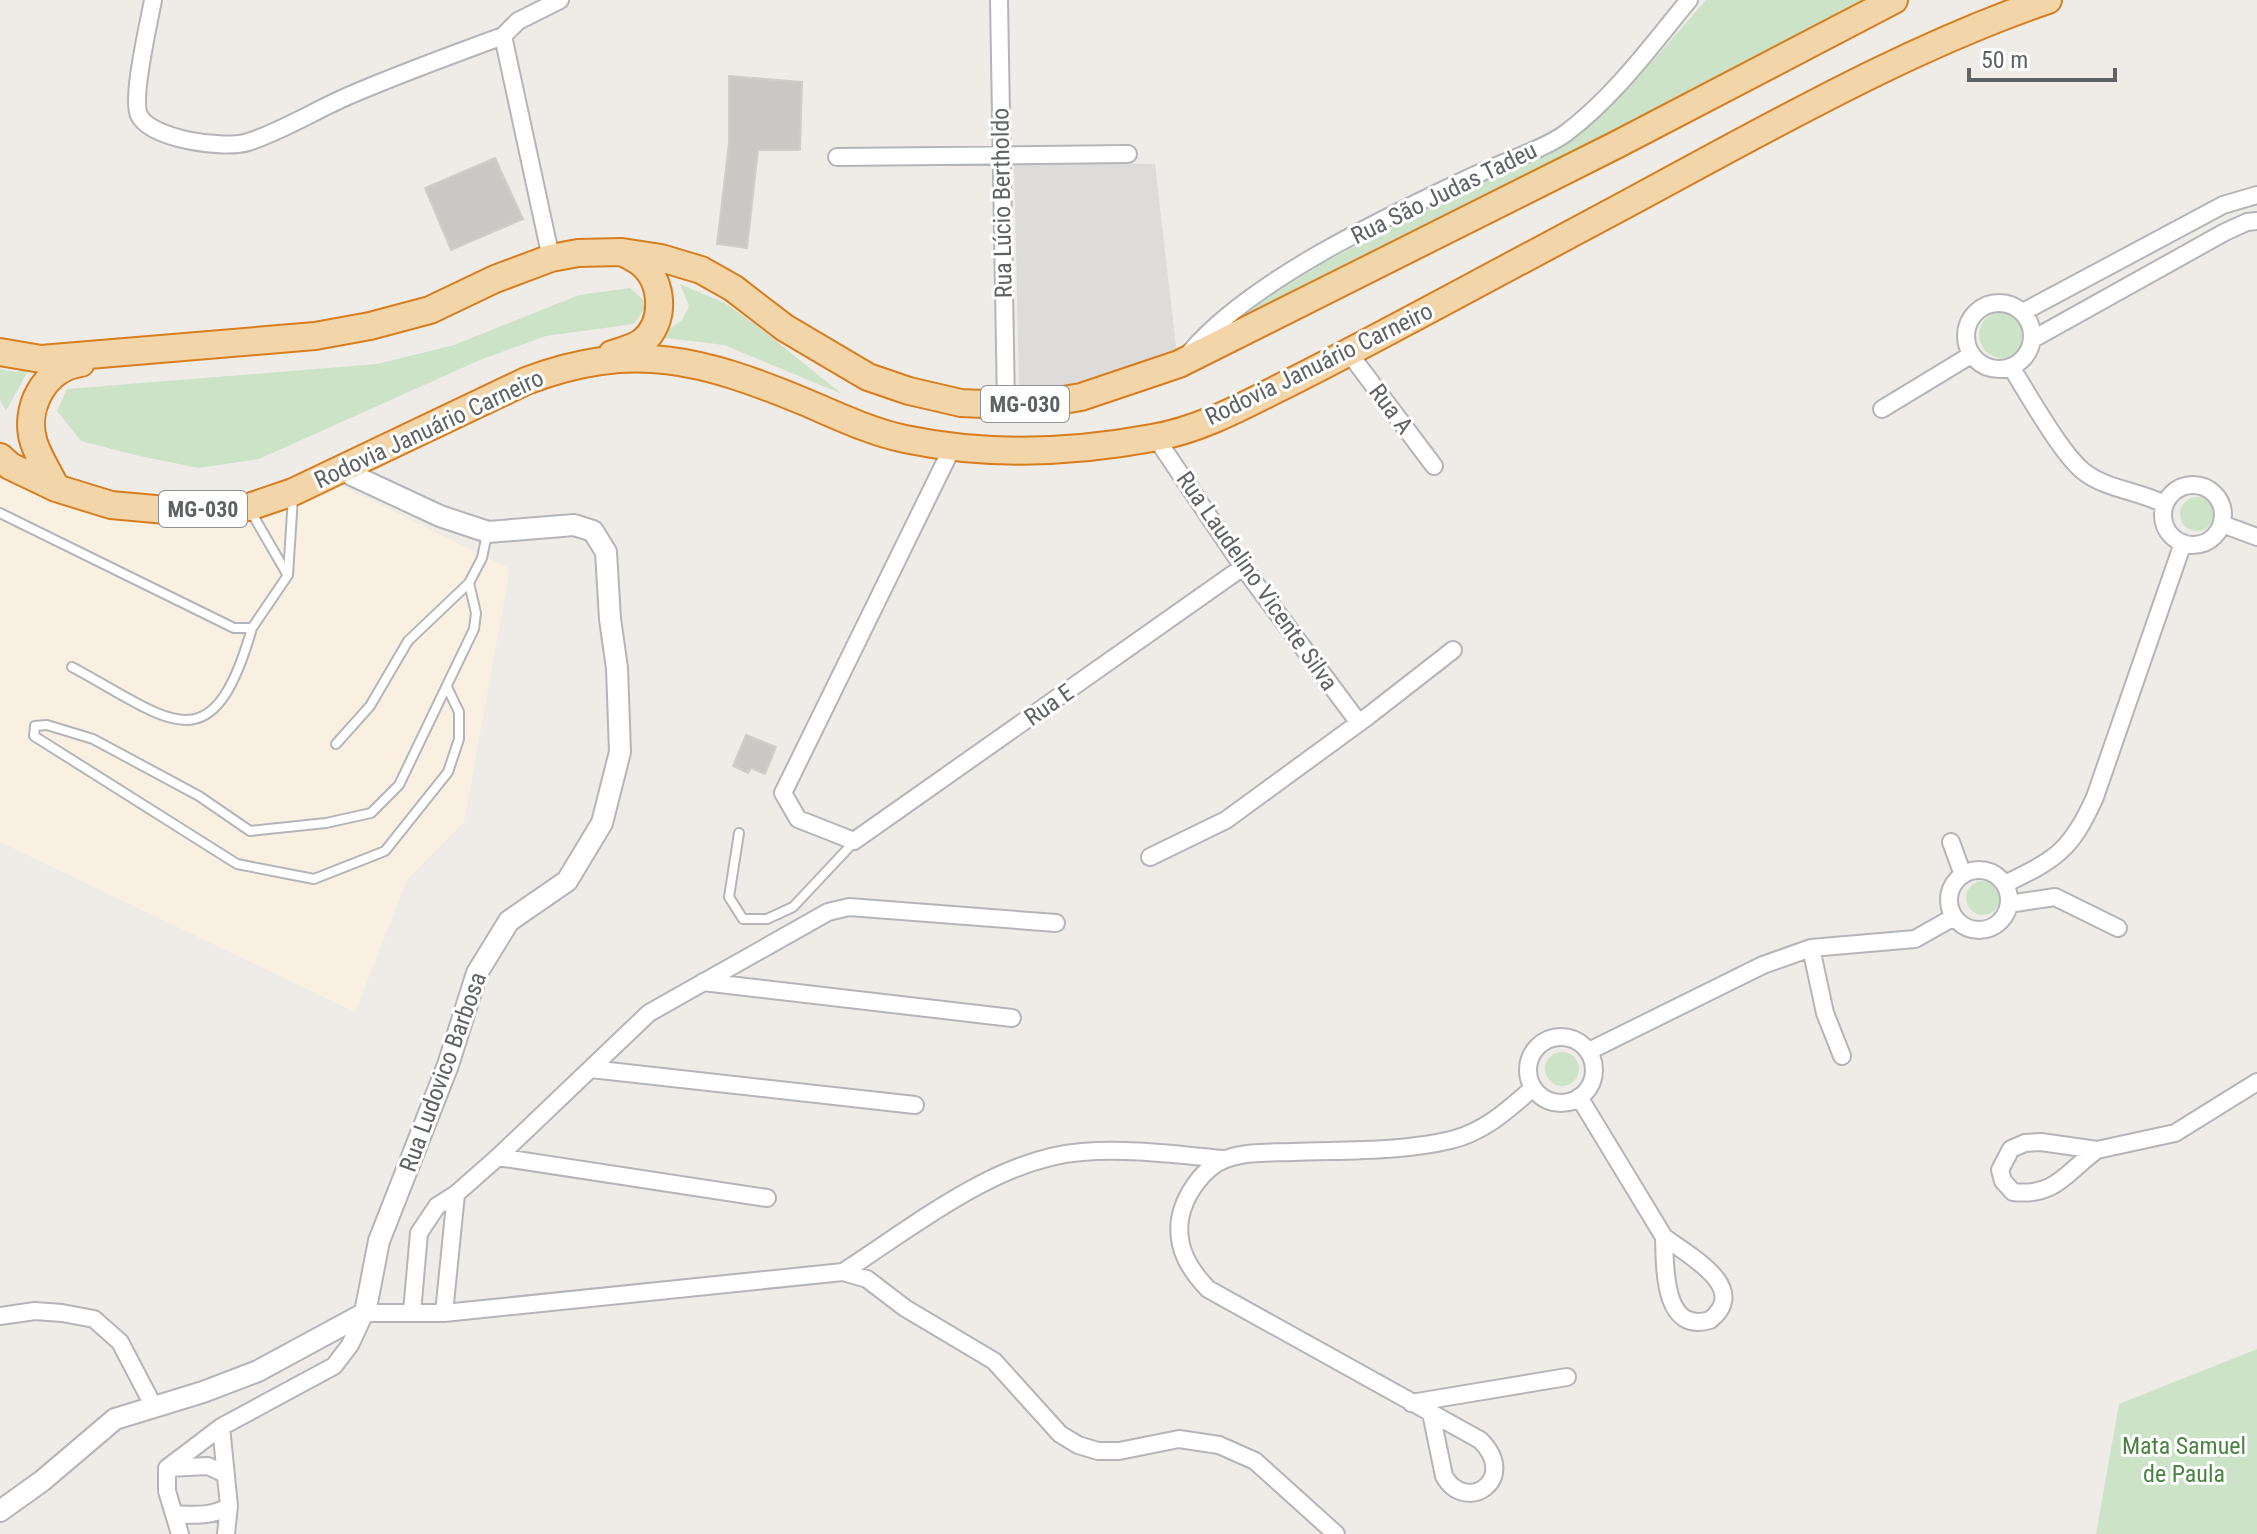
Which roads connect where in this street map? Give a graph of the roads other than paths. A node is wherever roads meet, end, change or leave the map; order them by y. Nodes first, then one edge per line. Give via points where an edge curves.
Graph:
1 (153, 0) edge
2 (560, 0) edge
3 (999, 0) edge
4 (1689, 0) edge
5 (1894, 0) edge
6 (2048, 0) edge
7 (503, 36) junction
8 (1001, 154) junction
9 (1128, 154) dead end
10 (837, 157) dead end
11 (2257, 195) edge
12 (2257, 221) edge
13 (622, 252) junction
14 (551, 258) junction
15 (2023, 312) junction
16 (2033, 339) junction
17 (0, 352) edge
18 (1349, 353) junction
19 (115, 354) junction
20 (1971, 355) junction
21 (598, 360) junction
22 (1179, 364) junction
23 (2011, 367) junction
24 (1006, 405) junction
25 (1882, 409) dead end
26 (1156, 438) junction
27 (953, 446) junction
28 (0, 457) edge
29 (1434, 466) dead end
30 (346, 468) junction
31 (56, 488) junction
32 (293, 492) junction
33 (2164, 504) junction
34 (249, 507) junction
35 (0, 513) edge
36 (2222, 524) junction
37 (488, 532) junction
38 (2257, 537) edge
39 (2183, 543) junction
40 (1243, 567) junction
41 (288, 575) junction
42 (469, 583) junction
43 (252, 628) junction
44 (1453, 650) dead end
45 (72, 667) dead end
46 (447, 687) junction
47 (1359, 723) junction
48 (336, 744) dead end
49 (739, 833) dead end
50 (854, 841) junction
51 (1951, 842) dead end
52 (1150, 857) dead end
53 (1963, 875) junction
54 (2005, 884) junction
55 (2009, 904) junction
56 (1954, 917) junction
57 (1056, 923) dead end
58 (2118, 928) dead end
59 (1811, 948) junction
60 (703, 982) junction
61 (1012, 1018) dead end
62 (1589, 1051) junction
63 (1842, 1056) dead end
64 (591, 1069) junction
65 (2257, 1082) edge
66 (1533, 1088) junction
67 (1579, 1097) junction
68 (915, 1105) dead end
69 (2097, 1150) junction
70 (498, 1157) junction
71 (1224, 1159) junction
72 (456, 1194) junction
73 (767, 1198) dead end
74 (1664, 1237) junction
75 (843, 1272) junction
76 (412, 1312) junction
77 (365, 1313) junction
78 (444, 1313) junction
79 (0, 1316) edge
80 (1567, 1377) dead end
81 (1411, 1403) junction
82 (154, 1407) junction
83 (1431, 1413) junction
84 (221, 1427) junction
85 (167, 1468) junction
86 (225, 1474) junction
87 (229, 1506) junction
88 (0, 1511) edge
89 (174, 1514) junction
90 (180, 1534) edge
91 (226, 1534) edge
92 (1336, 1534) edge

1 - 7 street via 138,88 140,118 160,132 228,146
2 - 7 street via 518,21
3 - 8 street, Rua Lúcio Bertholdo
4 - 22 street, Rua São Judas Tadeu via 1621,82 1564,135 1448,188 1302,265 1222,321
5 - 22 highway, MG-030
6 - 18 highway, Rodovia Januário Carneiro / MG-030 via 1967,30 1794,114
7 - 14 street
8 - 9 street
8 - 10 street
8 - 24 street, Rua Lúcio Bertholdo
11 - 15 street via 2223,205
12 - 16 street via 2225,232
13 - 14 highway, MG-030
13 - 21 highway via 642,263 655,280 660,302 655,324 642,342
13 - 24 highway, MG-030 via 701,270 868,377 961,403
14 - 19 highway, MG-030 via 430,310 370,326
15 - 16 street
15 - 20 street via 2002,303 1981,308 1966,333
16 - 23 street via 2023,359
17 - 19 highway, MG-030 via 41,359
18 - 26 highway, Rodovia Januário Carneiro / MG-030 via 1242,407
18 - 29 street, Rua A
19 - 31 highway via 58,371 33,404 34,445
20 - 23 street via 1989,368
20 - 25 street
21 - 27 highway, Rodovia Januário Carneiro / MG-030 via 656,358 723,372 903,439
21 - 30 highway, Rodovia Januário Carneiro / MG-030 via 526,381
22 - 24 highway, MG-030 via 1081,397
23 - 33 street via 2083,471
26 - 27 highway, Rodovia Januário Carneiro / MG-030 via 1049,450
26 - 40 street, Rua Laudelino Vicente Silva
27 - 50 street via 783,793 798,819
28 - 31 highway, Rodovia Januário Carneiro / MG-030
30 - 32 highway, Rodovia Januário Carneiro / MG-030
30 - 37 street, Rua Ludovico Barbosa via 440,516
31 - 34 highway, Rodovia Januário Carneiro / MG-030 via 111,505 177,511
32 - 34 highway, Rodovia Januário Carneiro / MG-030
32 - 41 lane
33 - 36 street via 2183,487 2203,487 2219,499
33 - 39 street via 2165,525
34 - 41 lane
35 - 43 lane via 234,628
36 - 38 street
36 - 39 street via 2210,540
37 - 42 lane
37 - 77 street, Rua Ludovico Barbosa via 574,525 593,531 606,552 620,752 602,823 567,881 509,921 477,973 448,1065 379,1241
39 - 54 street via 2084,823 2064,851
40 - 47 street, Rua Laudelino Vicente Silva
40 - 50 street, Rua E
41 - 43 lane
42 - 46 lane via 474,629
42 - 48 lane via 408,641 370,706
43 - 45 lane via 227,693 198,720 165,717
44 - 47 street
46 - 46 lane via 399,785 371,813 286,828 250,831 199,796 93,739 47,725 35,726 34,736 237,864 314,879 385,851 448,772 459,739 459,712
47 - 52 street via 1226,820
49 - 50 lane via 729,897 743,919 767,919 793,907
51 - 53 street
53 - 54 street via 1982,870
53 - 56 street via 1949,897
54 - 55 street
55 - 56 street via 2000,921 1983,930 1963,926
55 - 58 street via 2055,897
56 - 59 street via 1915,939
57 - 60 street via 849,907 828,912
59 - 62 street via 1763,965
59 - 63 street via 1821,998
60 - 61 street
60 - 64 street via 649,1013
62 - 66 street via 1564,1037 1542,1042 1527,1067
62 - 67 street via 1592,1080
64 - 68 street
64 - 70 street
65 - 69 street via 2175,1133
66 - 67 street via 1558,1103
66 - 71 street via 1480,1130 1453,1140
67 - 74 street
69 - 69 street via 2025,1143 2011,1149 2000,1170 2013,1192 2044,1192
70 - 72 street
70 - 73 street
71 - 75 street via 1082,1152 1040,1159 984,1182
71 - 81 street via 1191,1188 1182,1209 1178,1231 1192,1273 1208,1289
72 - 76 street via 437,1206 419,1233
72 - 78 street
74 - 74 street via 1672,1305 1683,1319 1710,1320 1722,1307 1723,1289 1716,1277
75 - 78 street
75 - 92 street via 867,1279 994,1361 1060,1434 1078,1445 1098,1451 1179,1439 1219,1445 1255,1461
76 - 77 street
76 - 78 street
77 - 82 street via 258,1371
77 - 84 street via 334,1366
79 - 82 street via 35,1311 94,1319 120,1342
80 - 81 street
81 - 83 street
82 - 88 street via 115,1419
83 - 83 street via 1448,1483 1471,1493 1487,1486 1496,1463 1491,1450
84 - 85 street
84 - 86 street
85 - 86 street via 208,1466
85 - 89 street
86 - 87 street
87 - 89 street via 221,1512
87 - 91 street
89 - 90 street

